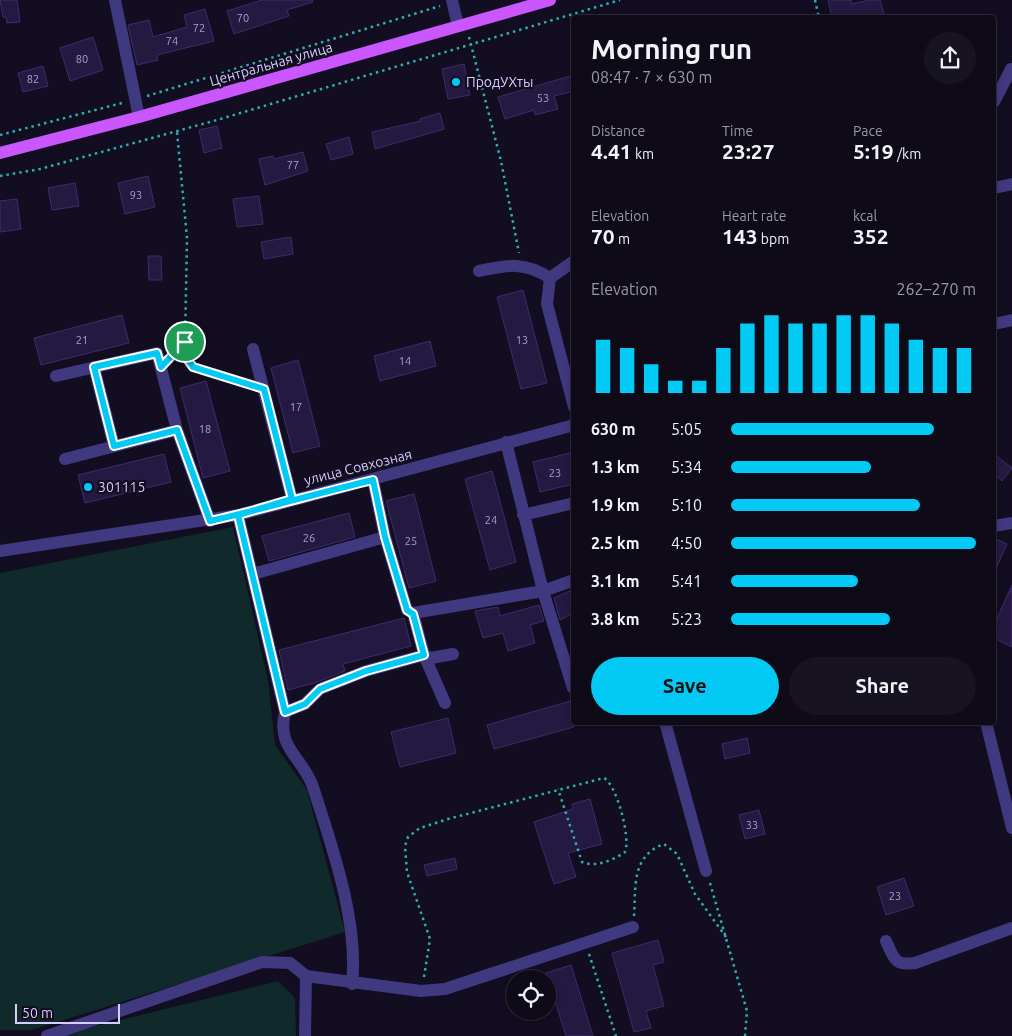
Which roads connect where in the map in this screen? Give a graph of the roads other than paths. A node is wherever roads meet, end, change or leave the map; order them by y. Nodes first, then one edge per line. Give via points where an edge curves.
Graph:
1 (116, 0) edge
2 (550, 0) edge
3 (452, 1) edge
4 (462, 25) junction
5 (1011, 69) edge
6 (996, 98) edge
7 (139, 118) junction
8 (0, 153) edge
9 (1012, 184) edge
10 (996, 188) edge
11 (571, 263) edge
12 (479, 271) dead end
13 (550, 278) junction
14 (1012, 320) edge
15 (996, 324) edge
16 (253, 349) dead end
17 (94, 367) junction
18 (56, 376) dead end
19 (571, 396) edge
20 (571, 426) edge
21 (177, 430) junction
22 (506, 442) junction
23 (114, 446) junction
24 (65, 459) dead end
25 (373, 480) junction
26 (292, 499) junction
27 (571, 504) edge
28 (238, 515) junction
29 (524, 515) junction
30 (210, 521) junction
31 (1012, 523) edge
32 (996, 526) edge
33 (385, 537) junction
34 (0, 550) edge
35 (253, 574) junction
36 (571, 581) edge
37 (543, 591) junction
38 (413, 614) junction
39 (453, 654) dead end
40 (424, 655) junction
41 (571, 679) edge
42 (445, 704) dead end
43 (285, 712) junction
44 (666, 725) edge
45 (987, 725) edge
46 (1012, 828) edge
47 (706, 871) road end
48 (633, 926) road end
49 (1012, 928) edge
50 (886, 941) dead end
51 (306, 976) junction
52 (352, 984) junction
53 (47, 1036) edge
54 (305, 1036) edge

1 - 7 street
2 - 4 main road, Центральная улица
3 - 4 street
4 - 7 main road, Центральная улица
5 - 6 street
7 - 8 main road, Центральная улица
9 - 10 street
11 - 13 street
12 - 13 street via 509,266 534,268
13 - 19 street via 547,304
14 - 15 street
16 - 26 street
17 - 18 street
17 - 21 street via 157,353
17 - 23 street
20 - 22 street, улица Совхозная
21 - 23 street
21 - 30 street
22 - 25 street, улица Совхозная
22 - 29 street
23 - 24 street
25 - 26 street, улица Совхозная
25 - 33 street
26 - 28 street, улица Совхозная
27 - 29 street
28 - 30 street, улица Совхозная
28 - 35 street
29 - 37 street
30 - 34 street, улица Совхозная
31 - 32 street
33 - 35 street
33 - 38 street via 407,610
35 - 43 street
36 - 37 street
37 - 38 street
37 - 41 street
38 - 40 street
39 - 40 street via 430,658
40 - 42 street
40 - 43 street via 366,671 320,689 305,704
43 - 52 street via 282,732 313,787 349,911 355,958
44 - 47 street
45 - 46 street
48 - 52 street via 454,986 421,991
49 - 50 street via 905,965 895,960
51 - 52 street
51 - 53 street via 290,964 262,962
51 - 54 street

